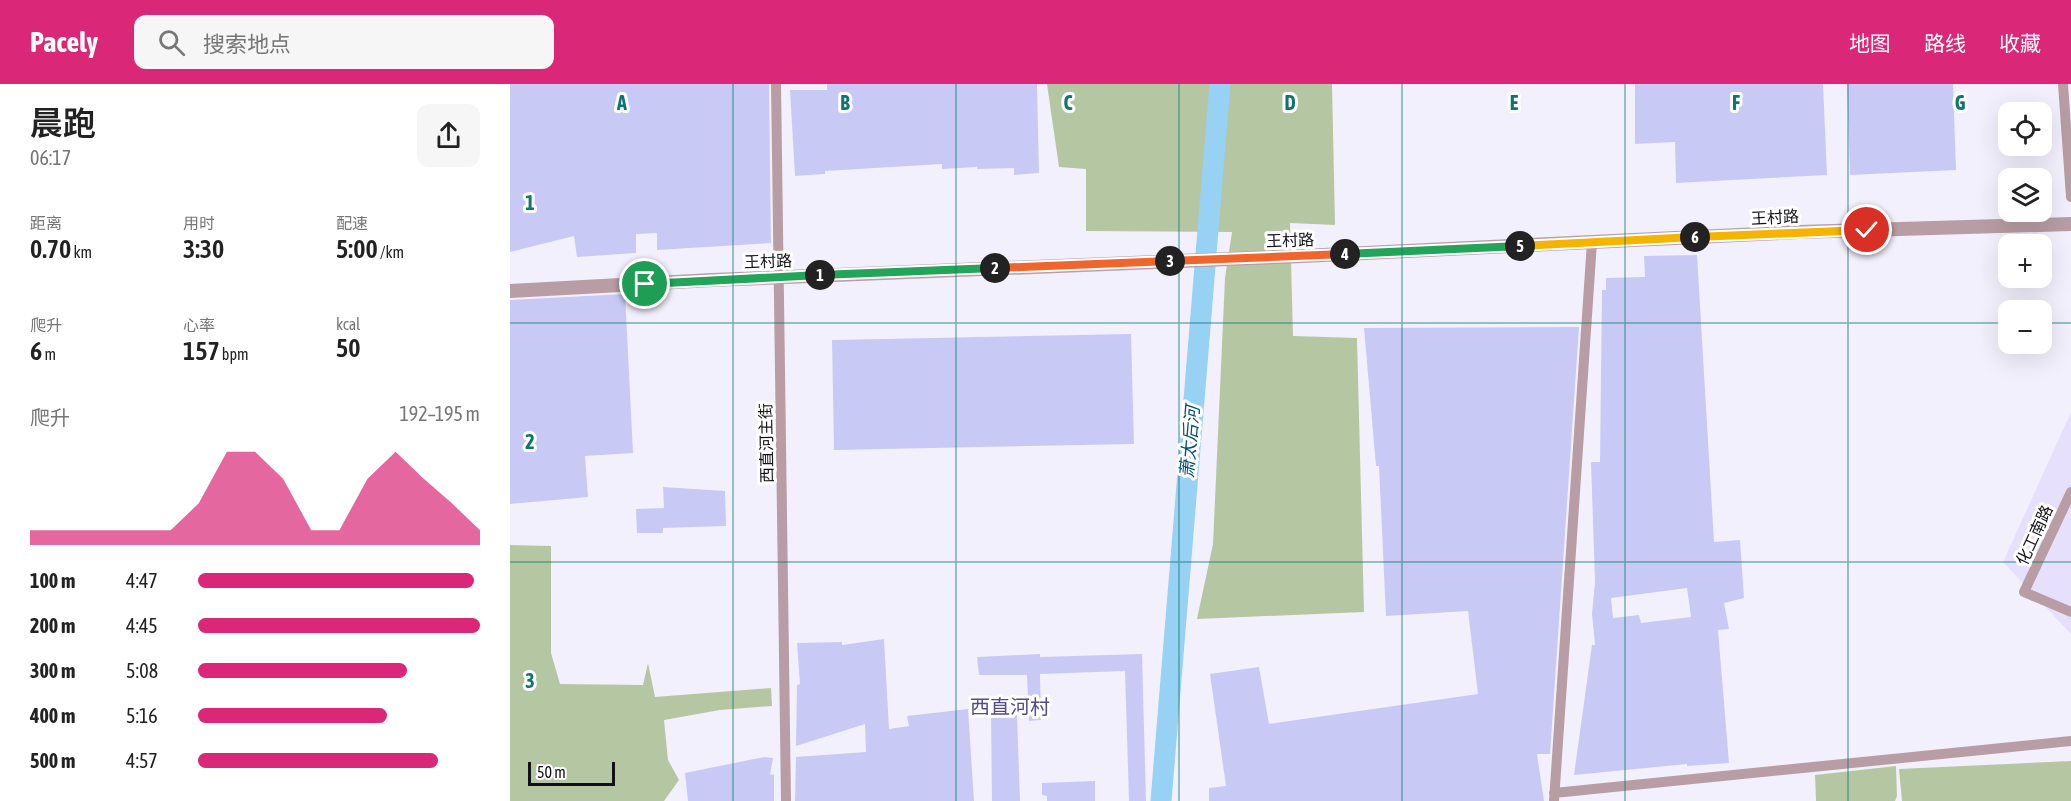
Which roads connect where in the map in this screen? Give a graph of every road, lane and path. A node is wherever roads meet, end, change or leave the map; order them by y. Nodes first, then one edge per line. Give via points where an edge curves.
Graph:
1 (776, 84) edge
2 (2062, 84) edge
3 (2071, 197) edge
4 (2071, 224) edge
5 (1592, 242) junction
6 (779, 277) junction
7 (510, 291) edge
8 (2071, 492) edge
9 (2071, 612) edge
10 (2071, 741) edge
11 (1554, 797) edge
12 (786, 801) edge

1 - 6 street, 西直河主街
2 - 3 street
4 - 5 street, 王村路
5 - 6 street, 王村路
5 - 11 street
6 - 7 street, 王村路
6 - 12 street, 西直河主街
8 - 9 street, 化工南路 via 2024,591
10 - 11 street

